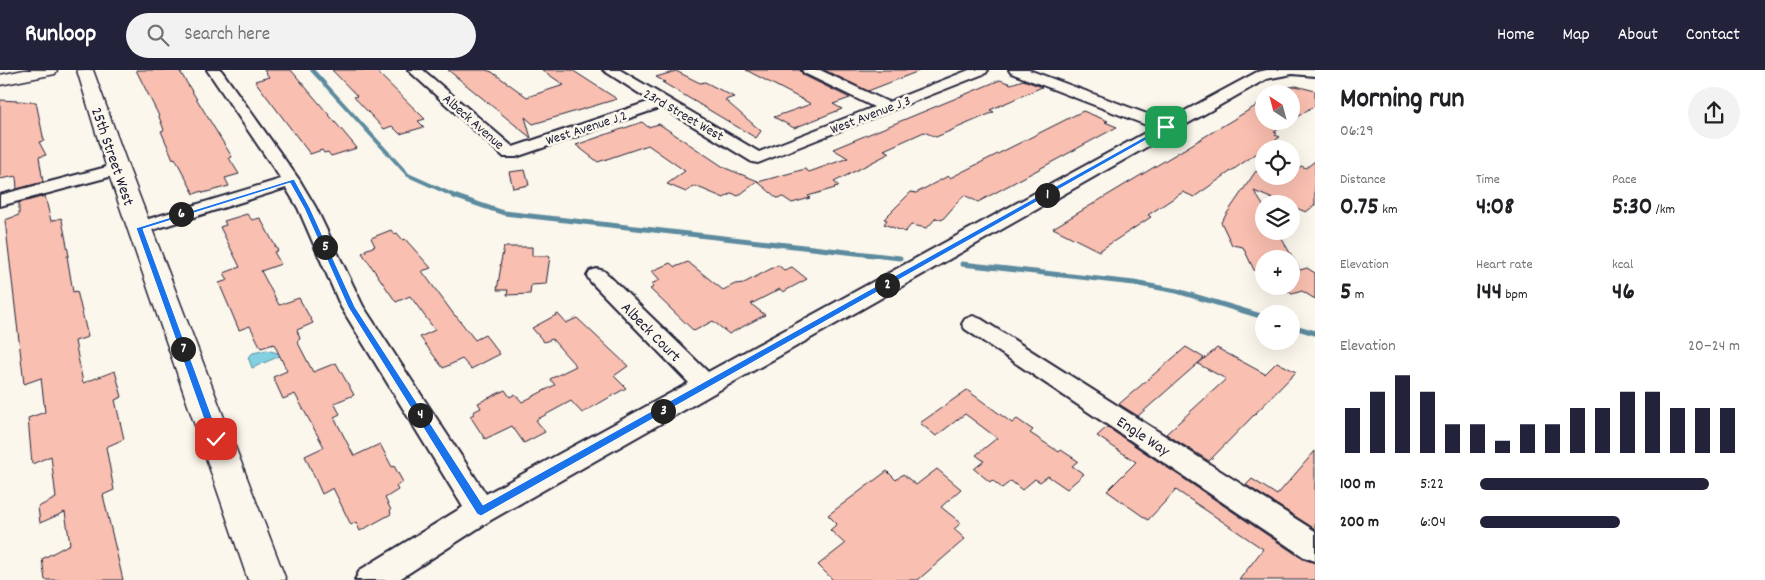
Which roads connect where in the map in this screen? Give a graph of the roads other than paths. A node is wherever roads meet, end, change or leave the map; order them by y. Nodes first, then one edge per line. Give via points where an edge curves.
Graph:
1 (49, 70) edge
2 (85, 70) edge
3 (214, 70) edge
4 (415, 70) edge
5 (610, 70) edge
6 (809, 70) edge
7 (981, 70) edge
8 (1016, 70) edge
9 (1293, 70) edge
10 (1315, 72) edge
11 (0, 80) edge
12 (662, 102) junction
13 (887, 107) junction
14 (1166, 127) junction
15 (510, 153) joint
16 (758, 158) joint
17 (118, 169) junction
18 (291, 181) junction
19 (0, 201) edge
20 (139, 228) junction
21 (597, 276) dead end
22 (973, 324) dead end
23 (707, 386) junction
24 (481, 511) junction
25 (1315, 547) edge
26 (267, 580) edge
27 (371, 580) edge

1 - 11 street
2 - 17 street, 25th Street West
3 - 18 street
4 - 15 street, Albeck Avenue
5 - 12 street, 23rd Street West
6 - 13 street
7 - 13 street, West Avenue J 3
8 - 14 street
9 - 10 street
9 - 14 street via 1262,75
12 - 15 street, West Avenue J 2
12 - 16 street, 23rd Street West
13 - 16 street, West Avenue J 3
14 - 23 street
17 - 19 street
17 - 20 street, 25th Street West
18 - 20 street
18 - 24 street via 307,208 352,307
20 - 26 street, 25th Street West
21 - 23 street, Albeck Court
22 - 25 street, Engle Way
23 - 24 street
24 - 27 street

